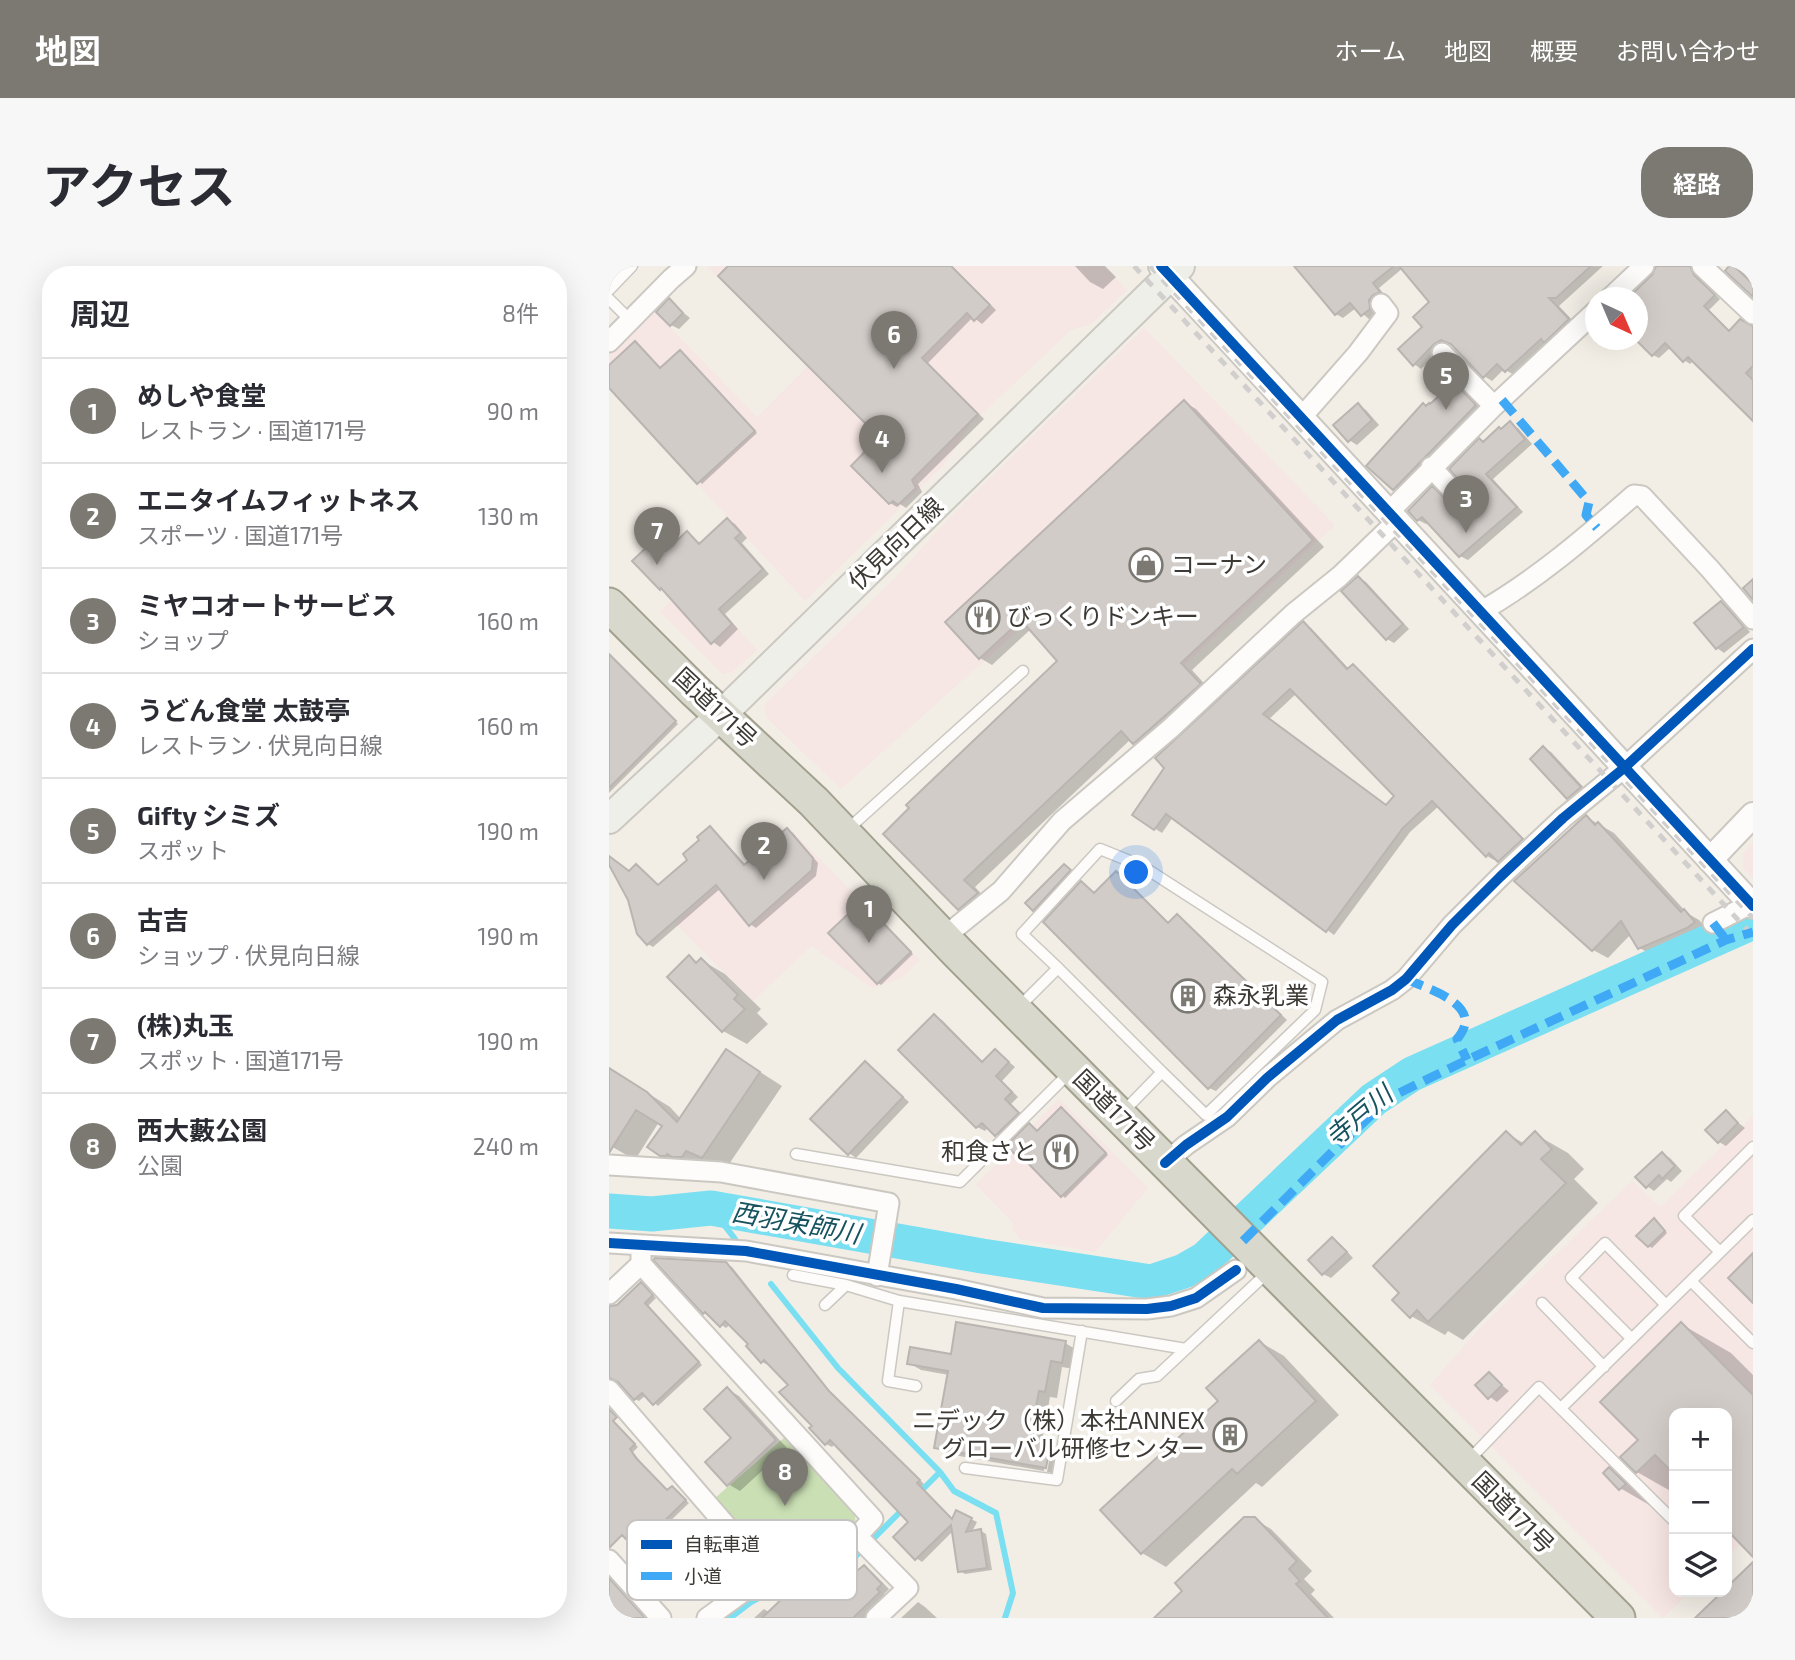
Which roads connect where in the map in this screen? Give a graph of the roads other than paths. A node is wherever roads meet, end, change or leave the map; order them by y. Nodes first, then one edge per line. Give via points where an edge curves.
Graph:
1 (632, 266) edge
2 (686, 266) edge
3 (1644, 266) edge
4 (1702, 266) edge
5 (1170, 269) edge
6 (1622, 287) edge
7 (609, 290) edge
8 (609, 299) edge
9 (1381, 304) dead end
10 (1753, 314) edge
11 (630, 320) junction
12 (1585, 320) edge
13 (609, 342) edge
14 (1442, 353) dead end
15 (1494, 406) junction
16 (1300, 419) junction
17 (1431, 467) junction
18 (1456, 494) dead end
19 (1393, 516) junction
20 (609, 605) edge
21 (1480, 612) junction
22 (1753, 619) edge
23 (1753, 649) edge
24 (1023, 671) dead end
25 (721, 715) junction
26 (1624, 768) junction
27 (1753, 815) edge
28 (609, 820) edge
29 (844, 832) junction
30 (1710, 860) junction
31 (1752, 905) edge
32 (1713, 923) dead end
33 (944, 937) junction
34 (1058, 968) junction
35 (1015, 1011) junction
36 (1073, 1069) junction
37 (1162, 1072) junction
38 (1119, 1116) junction
39 (1753, 1147) edge
40 (796, 1154) dead end
41 (1165, 1163) junction
42 (609, 1166) edge
43 (1753, 1220) edge
44 (609, 1243) edge
45 (1236, 1246) junction
46 (1720, 1252) junction
47 (641, 1254) junction
48 (1271, 1269) junction
49 (793, 1275) dead end
50 (877, 1276) junction
51 (1691, 1281) junction
52 (846, 1285) junction
53 (609, 1294) edge
54 (899, 1301) junction
55 (1542, 1303) dead end
56 (825, 1305) dead end
57 (1666, 1306) junction
58 (1083, 1331) junction
59 (1632, 1339) junction
60 (1753, 1343) edge
61 (1186, 1349) junction
62 (1604, 1367) junction
63 (916, 1386) dead end
64 (609, 1390) edge
65 (1116, 1401) dead end
66 (1561, 1408) junction
67 (1465, 1464) junction
68 (965, 1468) dead end
69 (1669, 1516) edge
70 (721, 1520) edge
71 (857, 1536) joint
72 (609, 1560) edge
73 (627, 1580) edge
74 (645, 1600) edge
75 (732, 1600) edge
76 (661, 1618) edge
77 (707, 1618) edge
78 (876, 1618) edge
79 (1618, 1618) edge

1 - 7 lane
2 - 11 street
3 - 6 street
4 - 10 street
5 - 16 street
5 - 25 main road, 伏見向日線
8 - 11 lane
9 - 16 street via 1388,313
11 - 13 street
12 - 15 street
14 - 15 street
15 - 17 street
16 - 19 street
17 - 18 street
17 - 19 street
19 - 21 street
19 - 33 street via 1341,576 1062,821 1002,891
20 - 25 highway, 国道171号
21 - 22 street via 1509,596 1634,495 1642,496
21 - 26 street
23 - 26 street
24 - 29 lane
25 - 28 main road, 伏見向日線
25 - 29 highway, 国道171号
26 - 30 street
26 - 41 street via 1500,877 1406,979 1337,1020 1227,1117
27 - 30 street
29 - 33 highway, 国道171号
30 - 31 street
31 - 32 street
33 - 35 highway, 国道171号
34 - 35 lane
34 - 37 lane
34 - 37 lane via 1022,934 1100,849 1142,866 1322,982 1315,1010 1206,1115
35 - 36 highway, 国道171号
36 - 38 highway, 国道171号
36 - 40 lane via 960,1182
37 - 38 lane
38 - 41 highway, 国道171号
39 - 46 lane via 1684,1216
41 - 45 highway, 国道171号
42 - 50 street via 721,1172 889,1203
43 - 46 lane
44 - 47 street
45 - 48 highway, 国道171号
45 - 50 street via 1196,1298 1147,1309 1043,1308
46 - 51 lane
47 - 50 street via 746,1251
47 - 53 street
47 - 71 street via 873,1519
48 - 61 lane
48 - 67 highway, 国道171号
49 - 52 lane
51 - 57 lane
51 - 60 lane
52 - 54 lane
52 - 56 lane
54 - 58 lane
54 - 63 lane via 888,1381
55 - 62 lane
57 - 59 lane
57 - 59 lane via 1605,1243 1571,1278
58 - 61 lane
58 - 68 lane via 1057,1480
59 - 62 lane
61 - 65 lane via 1157,1376 1139,1379
62 - 66 lane
64 - 70 street
66 - 67 lane via 1539,1387
66 - 69 lane
67 - 79 highway, 国道171号
71 - 78 street via 908,1588
72 - 73 street
74 - 76 street
75 - 77 street

